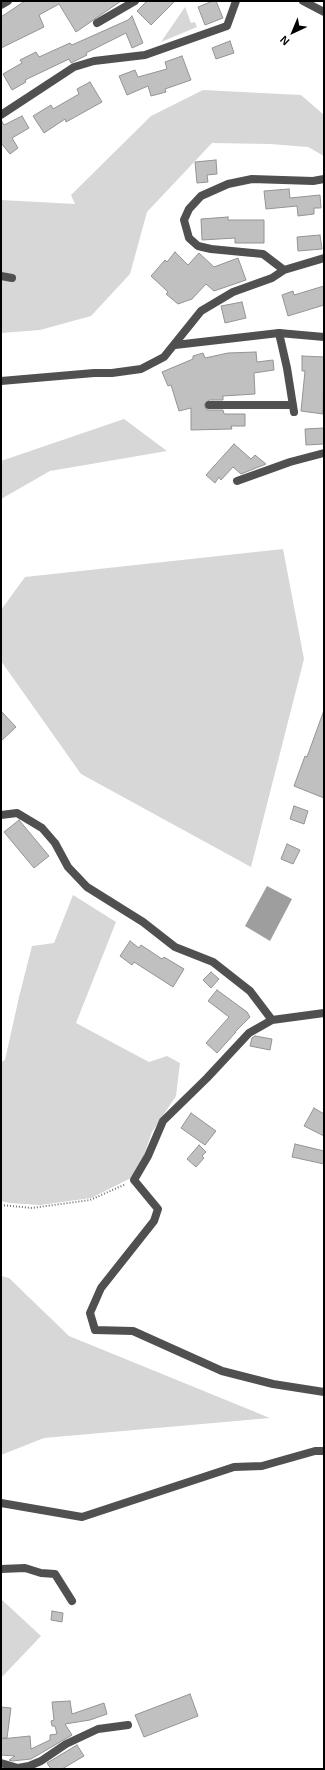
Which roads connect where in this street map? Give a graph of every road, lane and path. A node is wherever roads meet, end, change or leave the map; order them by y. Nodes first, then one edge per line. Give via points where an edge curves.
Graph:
1 (8, 1) edge
2 (135, 1) edge
3 (236, 1) edge
4 (303, 1) edge
5 (1, 5) edge
6 (324, 12) edge
7 (97, 23) dead end
8 (1, 115) edge
9 (324, 179) edge
10 (324, 258) edge
11 (284, 270) junction
12 (1, 276) edge
13 (12, 278) dead end
14 (279, 333) junction
15 (324, 337) edge
16 (175, 345) junction
17 (1, 381) edge
18 (209, 405) dead end
19 (324, 453) edge
20 (237, 481) dead end
21 (1, 815) edge
22 (324, 1013) edge
23 (272, 1020) junction
24 (134, 1180) junction
25 (1, 1205) edge
26 (324, 1392) edge
27 (324, 1451) edge
28 (1, 1503) edge
29 (1, 1569) edge
30 (72, 1601) dead end
31 (128, 1725) dead end
32 (1, 1762) edge

1 - 5 street
2 - 7 street
3 - 8 street via 227,26 145,55 94,60 74,67
4 - 6 street
9 - 11 street via 252,179 228,184 201,196 189,209 184,220 189,238 198,246 263,254
10 - 11 street
11 - 16 street via 272,278 233,292 201,311
12 - 13 street
14 - 15 street
14 - 16 street
14 - 18 street via 293,408
16 - 17 street via 164,357 141,369
19 - 20 street
21 - 23 street via 16,813 42,828 53,840 68,867 87,887 143,922 175,947 213,962 250,991
22 - 23 street
23 - 24 street via 249,1033 163,1121
24 - 25 path via 90,1200 32,1208
24 - 26 street via 158,1209 154,1221 101,1288 90,1313 95,1330 133,1331 222,1370 273,1384
27 - 28 street via 315,1451 262,1466 234,1467 82,1517
29 - 30 street via 25,1568 55,1574
31 - 32 street via 98,1729 29,1766 18,1768

